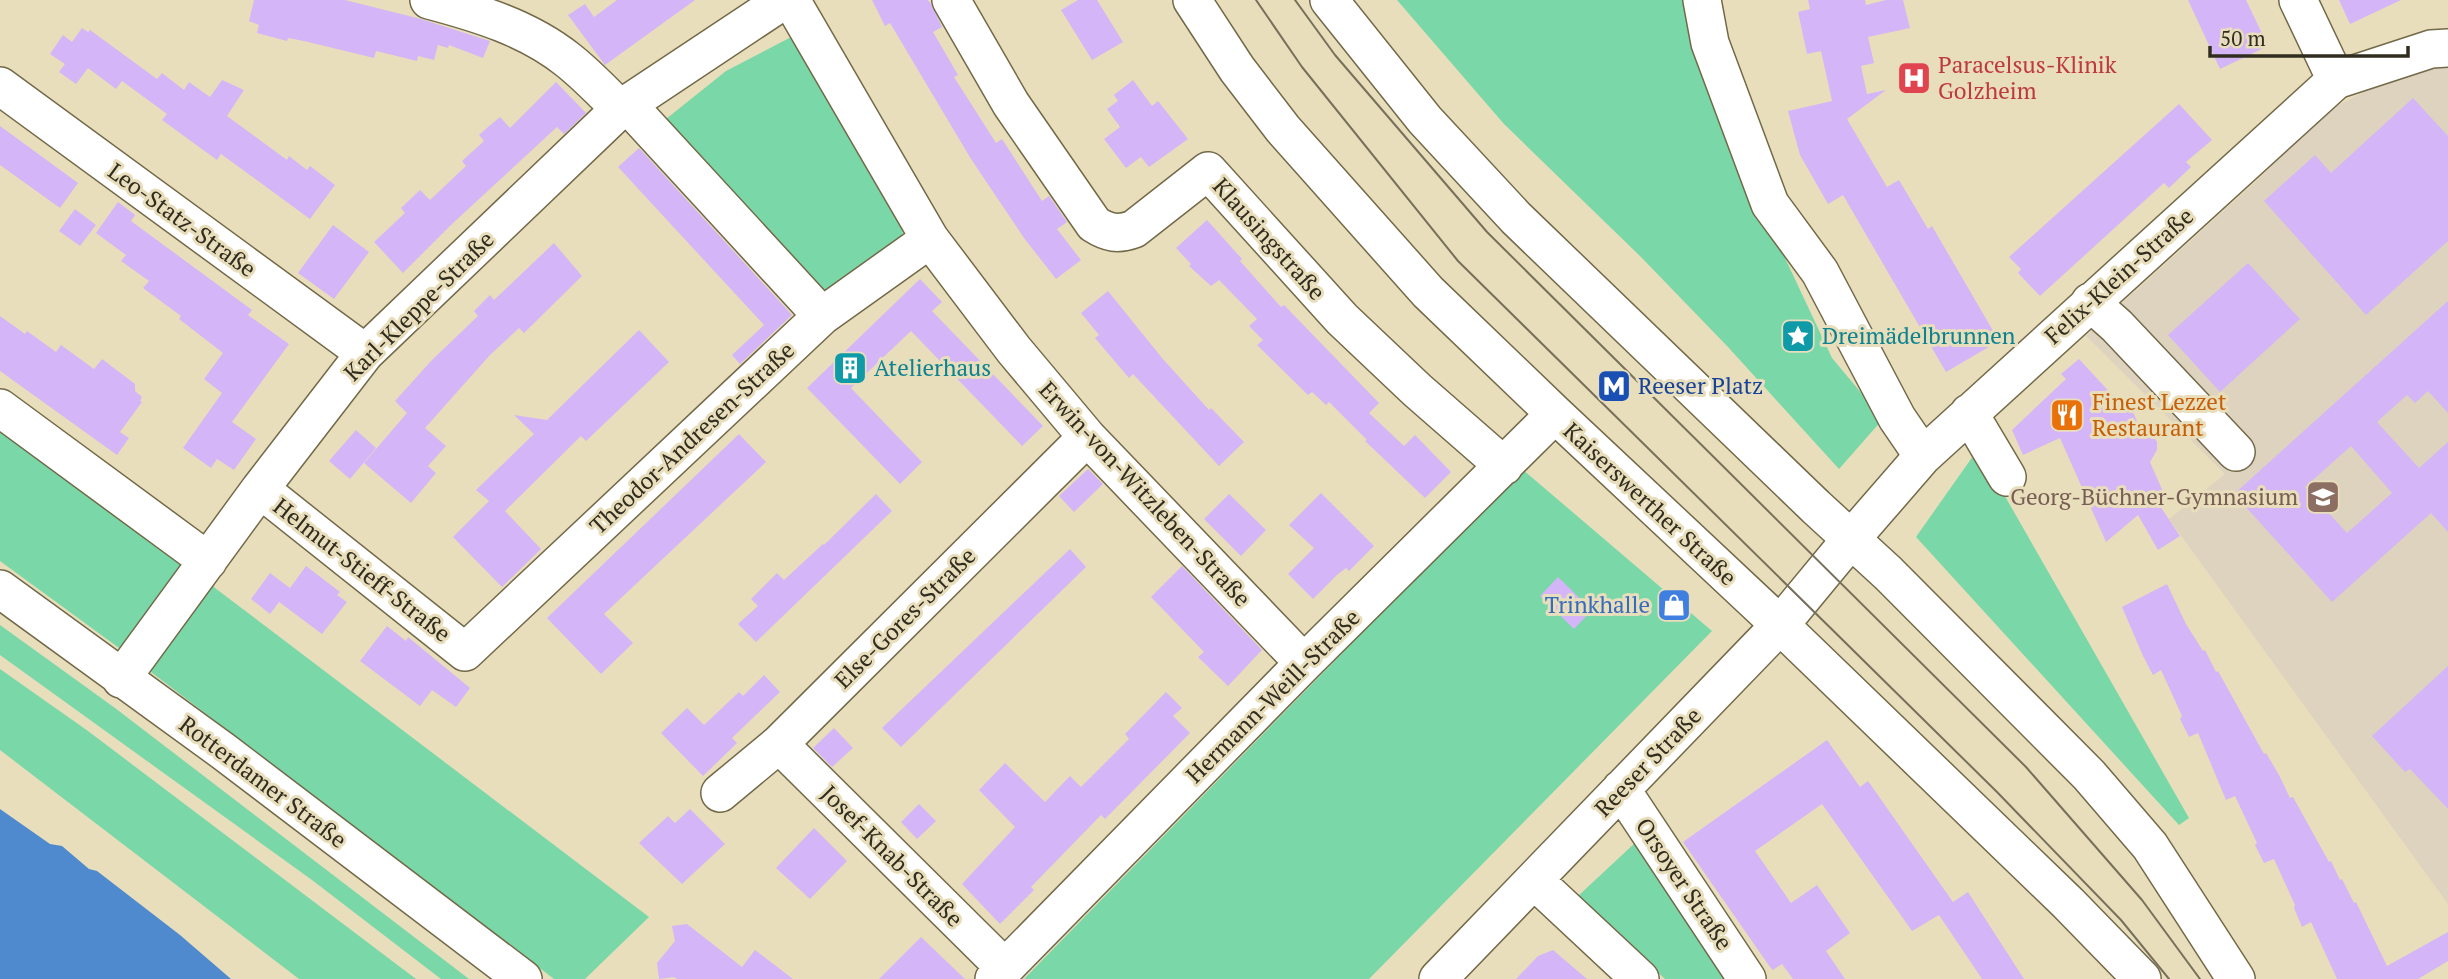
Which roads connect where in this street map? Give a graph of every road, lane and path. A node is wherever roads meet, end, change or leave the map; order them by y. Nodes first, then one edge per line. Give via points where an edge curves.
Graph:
1 (429, 0) edge
2 (783, 0) edge
3 (791, 0) edge
4 (951, 0) edge
5 (1192, 0) edge
6 (1329, 0) edge
7 (1702, 0) edge
8 (2298, 0) edge
9 (2448, 48) edge
10 (2336, 80) junction
11 (0, 86) edge
12 (623, 107) junction
13 (930, 239) junction
14 (2090, 302) junction
15 (822, 316) junction
16 (365, 353) junction
17 (0, 408) edge
18 (1969, 413) junction
19 (1555, 414) junction
20 (1087, 437) junction
21 (2236, 452) dead end
22 (1923, 456) junction
23 (1504, 466) junction
24 (2007, 477) dead end
25 (260, 489) junction
26 (1851, 538) junction
27 (208, 561) junction
28 (0, 589) edge
29 (1780, 625) junction
30 (465, 652) joint
31 (1304, 663) junction
32 (121, 679) junction
33 (779, 744) junction
34 (1621, 789) junction
35 (720, 793) dead end
36 (1534, 880) junction
37 (1000, 973) edge
38 (523, 979) edge
39 (1438, 979) edge
40 (1640, 979) edge
41 (1747, 979) edge
42 (2142, 979) edge
43 (2236, 979) edge

1 - 12 street via 477,12 542,43
2 - 12 street, Karl-Kleppe-Straße
3 - 13 street, Erwin-von-Witzleben-Straße
4 - 23 street, Klausingstraße via 1011,104 1094,223 1112,233 1134,229 1208,171 1342,319
5 - 19 street, Kaiserswerther Straße via 1283,129 1428,292
6 - 26 street via 1425,120 1516,218
7 - 22 street via 1710,43 1770,204 1820,272 1897,418
8 - 10 street
9 - 10 street via 2431,49
10 - 14 street, Felix-Klein-Straße
11 - 16 street, Leo-Statz-Straße
12 - 15 street
12 - 16 street, Karl-Kleppe-Straße
13 - 15 street, Theodor-Andresen-Straße
13 - 20 street, Erwin-von-Witzleben-Straße
14 - 18 street, Felix-Klein-Straße
14 - 21 street
15 - 30 street, Theodor-Andresen-Straße
16 - 25 street, Karl-Kleppe-Straße
17 - 27 street
18 - 22 street, Felix-Klein-Straße
18 - 24 street
19 - 23 street, Hermann-Weill-Straße
19 - 29 street, Kaiserswerther Straße
20 - 31 street, Erwin-von-Witzleben-Straße
20 - 33 street, Else-Gores-Straße
22 - 26 street, Felix-Klein-Straße
23 - 31 street, Hermann-Weill-Straße
25 - 27 street, Karl-Kleppe-Straße
25 - 30 street, Helmut-Stieff-Straße
26 - 29 street, Reeser Straße
26 - 43 street via 2089,775 2150,846
27 - 32 street, Karl-Kleppe-Straße
28 - 32 street, Rotterdamer Straße
29 - 34 street, Reeser Straße
29 - 42 street, Kaiserswerther Straße
31 - 37 street, Hermann-Weill-Straße
32 - 38 street, Rotterdamer Straße
33 - 35 street, Else-Gores-Straße
33 - 37 street, Josef-Knab-Straße
34 - 36 street, Reeser Straße
34 - 41 street, Orsoyer Straße
36 - 39 street, Reeser Straße
36 - 40 street

